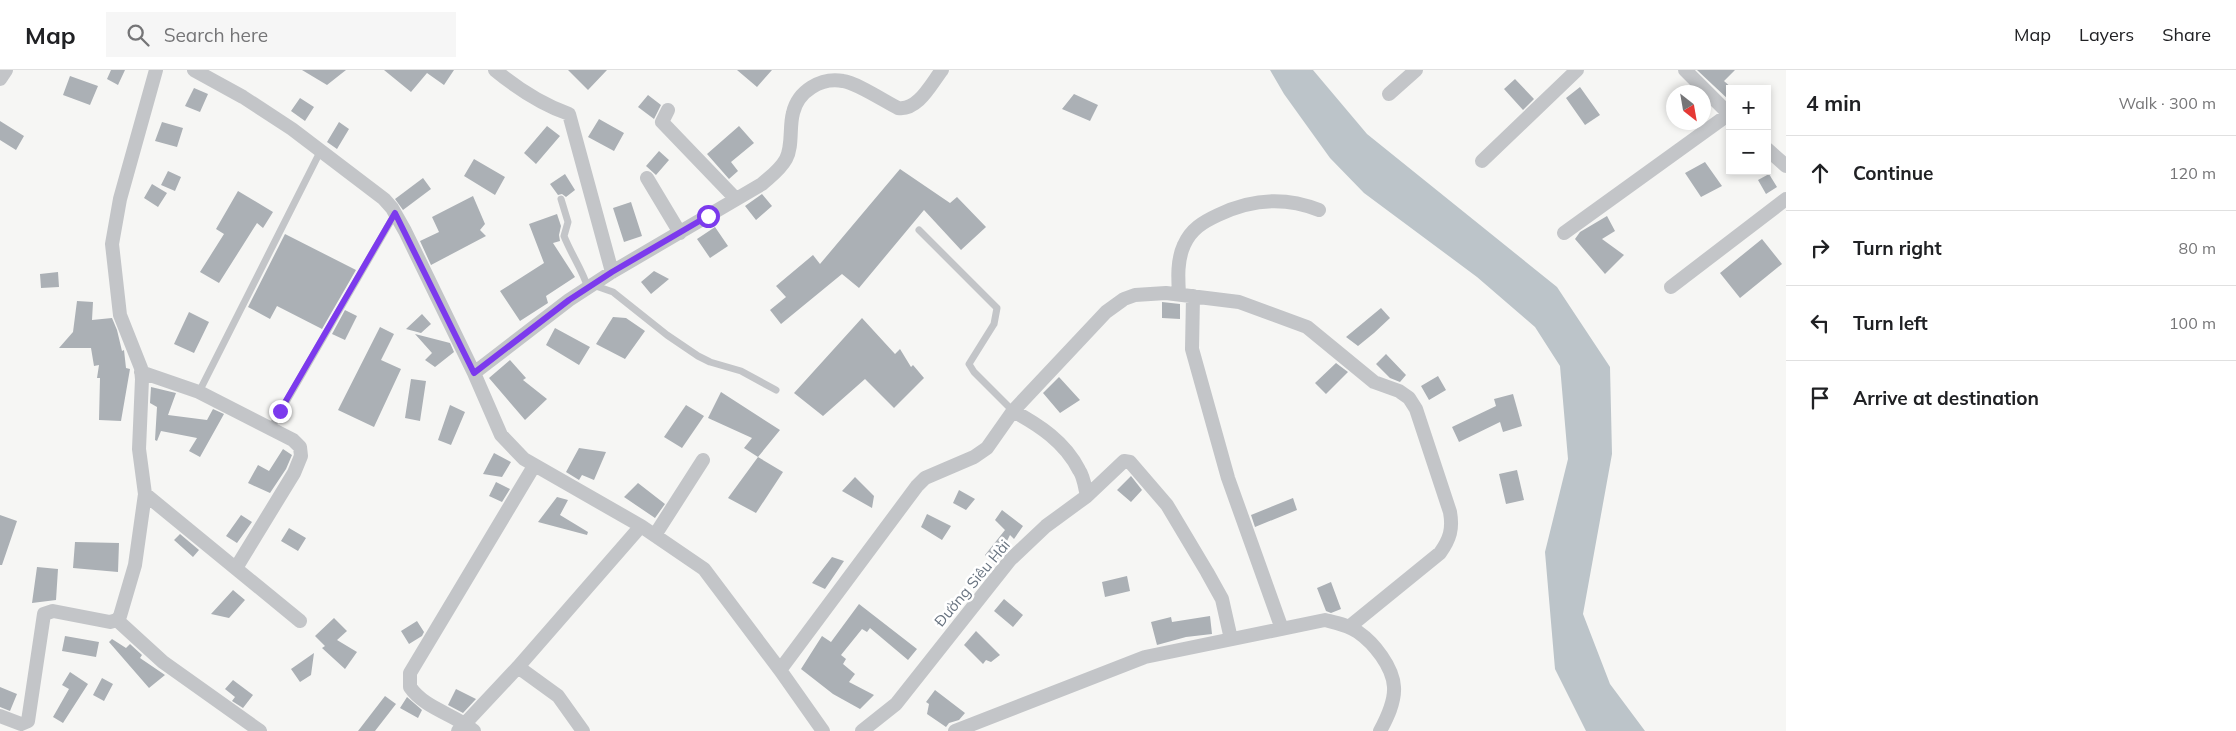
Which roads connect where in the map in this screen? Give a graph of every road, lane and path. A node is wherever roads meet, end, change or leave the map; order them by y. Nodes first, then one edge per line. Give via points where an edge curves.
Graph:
1 (6, 70) edge
2 (156, 70) edge
3 (194, 70) edge
4 (495, 70) edge
5 (942, 70) edge
6 (1416, 70) edge
7 (1577, 70) edge
8 (1685, 70) edge
9 (0, 79) edge
10 (1389, 94) dead end
11 (668, 110) dead end
12 (1726, 111) edge
13 (1726, 118) edge
14 (321, 150) junction
15 (1771, 153) edge
16 (1482, 161) dead end
17 (1786, 166) edge
18 (648, 178) dead end
19 (561, 199) dead end
20 (736, 199) junction
21 (1786, 199) edge
22 (1319, 210) dead end
23 (395, 213) junction
24 (919, 230) dead end
25 (680, 233) junction
26 (1564, 233) dead end
27 (612, 272) junction
28 (590, 286) junction
29 (1671, 288) dead end
30 (1179, 294) junction
31 (1193, 296) junction
32 (141, 372) junction
33 (474, 373) junction
34 (776, 390) dead end
35 (199, 392) junction
36 (1013, 410) junction
37 (271, 428) junction
38 (703, 460) dead end
39 (534, 466) junction
40 (145, 494) junction
41 (1087, 496) junction
42 (641, 526) junction
43 (656, 536) junction
44 (236, 568) junction
45 (117, 620) junction
46 (300, 621) dead end
47 (1349, 627) junction
48 (1282, 629) junction
49 (1231, 639) junction
50 (518, 667) junction
51 (780, 670) junction
52 (0, 716) edge
53 (25, 727) edge
54 (466, 728) edge
55 (260, 731) edge
56 (584, 731) edge
57 (823, 731) edge
58 (862, 731) edge
59 (954, 731) edge
60 (1380, 731) edge

1 - 9 street
2 - 32 street via 120,200 112,244 120,315
3 - 14 street via 243,97
4 - 27 street via 539,102 569,114
5 - 20 street via 908,109 898,108 844,80 814,85 797,102 787,158 777,172
6 - 10 street
7 - 16 street
8 - 12 street
11 - 20 street via 662,122
13 - 26 street
14 - 23 street via 384,199
14 - 35 lane
15 - 17 street
18 - 25 street
19 - 28 lane via 568,222 564,236
20 - 25 street
21 - 29 street
22 - 30 street via 1305,204 1264,200 1235,207 1204,222 1184,245 1178,274
23 - 33 street
23 - 37 lane
24 - 36 lane via 997,308 994,324 969,364
25 - 27 street
27 - 28 street
28 - 33 street via 543,318
28 - 34 lane via 613,292 698,356 741,370
30 - 31 street
30 - 36 street via 1135,295 1112,306
31 - 47 street via 1239,302 1307,327 1374,382 1409,398 1416,409 1450,512 1449,539 1440,553
31 - 48 street via 1192,349 1228,478
32 - 35 street
32 - 40 street via 139,449
33 - 39 street via 501,435
35 - 37 street
36 - 41 street via 1042,427 1060,443 1080,471
36 - 51 street via 987,448 974,457 924,478
37 - 44 street via 293,440 300,447 301,456
38 - 43 street
39 - 42 street
39 - 54 street via 410,673 410,687 420,700
40 - 44 street
40 - 45 street via 135,565
41 - 49 street, Đường Siêu Hài via 1124,461 1130,462 1167,505 1222,599
41 - 58 street, Đường Siêu Hài via 1046,526 1010,560 896,704
42 - 43 street
42 - 50 street
43 - 51 street via 704,569
44 - 46 street
45 - 53 street via 110,622 53,611 44,614 30,717
45 - 55 street via 163,662
47 - 48 street via 1325,620
47 - 60 street via 1359,632 1392,673 1394,697
48 - 49 street
49 - 59 street via 1145,657
50 - 54 street
50 - 56 street via 558,696
51 - 57 street
52 - 53 street

